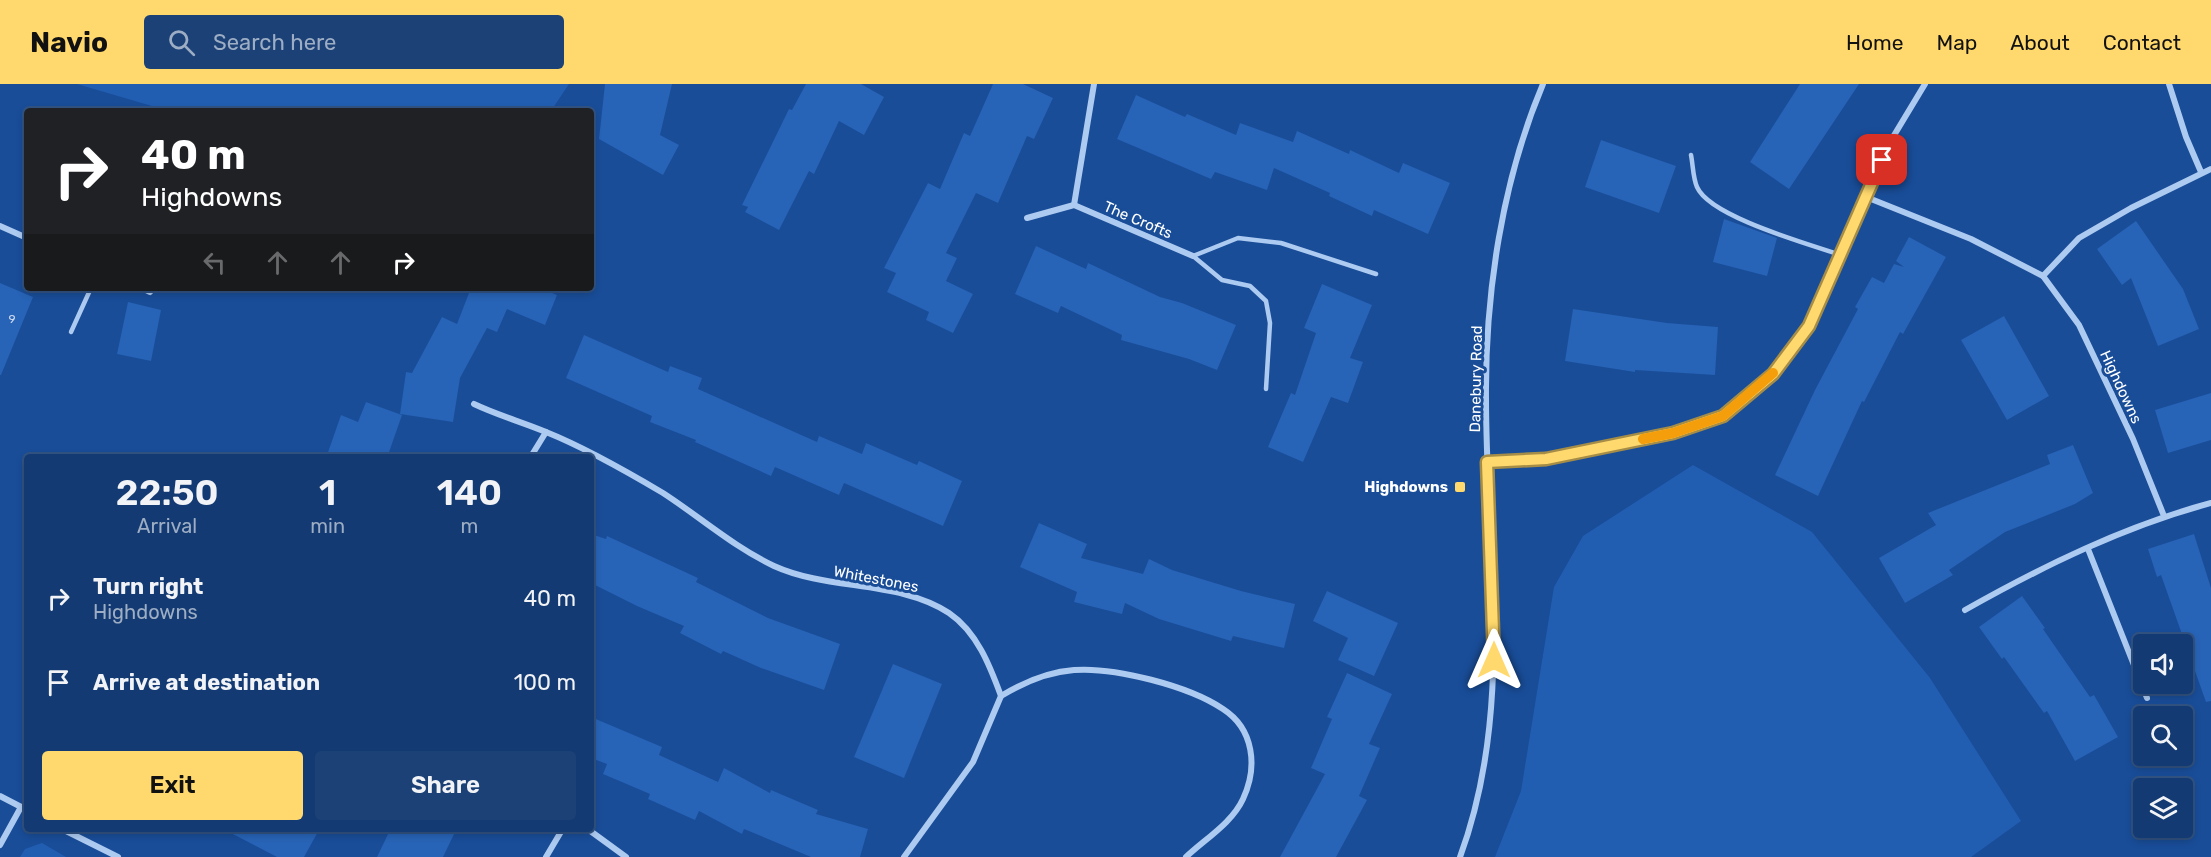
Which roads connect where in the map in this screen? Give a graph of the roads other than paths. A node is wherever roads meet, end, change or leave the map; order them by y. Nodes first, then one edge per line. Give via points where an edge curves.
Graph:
1 (1094, 84) edge
2 (1543, 84) edge
3 (1924, 84) edge
4 (2169, 84) edge
5 (1691, 155) dead end
6 (2211, 169) edge
7 (2201, 172) junction
8 (1866, 197) junction
9 (1074, 205) junction
10 (1027, 218) dead end
11 (0, 226) edge
12 (24, 237) edge
13 (1841, 255) junction
14 (1193, 256) junction
15 (1376, 274) dead end
16 (2043, 276) junction
17 (90, 291) edge
18 (71, 332) dead end
19 (1266, 389) dead end
20 (474, 404) dead end
21 (546, 432) junction
22 (532, 454) edge
23 (593, 454) edge
24 (594, 455) edge
25 (1487, 462) junction
26 (2211, 503) edge
27 (2164, 516) junction
28 (2088, 549) junction
29 (1965, 610) dead end
30 (1001, 696) junction
31 (2147, 698) dead end
32 (0, 796) edge
33 (24, 809) edge
34 (68, 832) edge
35 (561, 832) edge
36 (592, 832) edge
37 (0, 845) edge
38 (118, 857) edge
39 (546, 857) edge
40 (626, 857) edge
41 (904, 857) edge
42 (1186, 857) edge
43 (1460, 857) edge

1 - 9 street
2 - 25 street, Danebury Road via 1510,186 1493,268 1486,375
3 - 8 street via 1890,142
4 - 7 street
5 - 13 lane via 1697,187 1708,201 1736,217
6 - 7 street
7 - 16 street via 2079,238
8 - 13 street
8 - 16 street, Highdowns via 1971,239
9 - 10 street
9 - 14 street, The Crofts
11 - 12 street
13 - 25 street via 1809,326 1773,374 1723,416 1673,433 1546,459
14 - 15 lane via 1238,238 1281,243
14 - 19 lane via 1222,280 1250,286 1266,301 1270,323
16 - 27 street, Highdowns via 2079,325
17 - 18 lane
20 - 21 street, Whitestones
21 - 22 street
21 - 23 street, Whitestones
24 - 30 street, Whitestones via 774,566 800,576 910,595 933,603 966,629 990,666
25 - 43 street, Danebury Road via 1495,642 1493,696 1478,794
26 - 27 street
27 - 28 street
28 - 29 street via 2025,576
28 - 31 street
30 - 41 street via 973,762
30 - 42 street via 1033,679 1076,670 1141,677 1224,709 1250,748 1253,766 1249,782 1232,817
32 - 33 street
33 - 37 street
34 - 38 street
35 - 39 street
36 - 40 street

